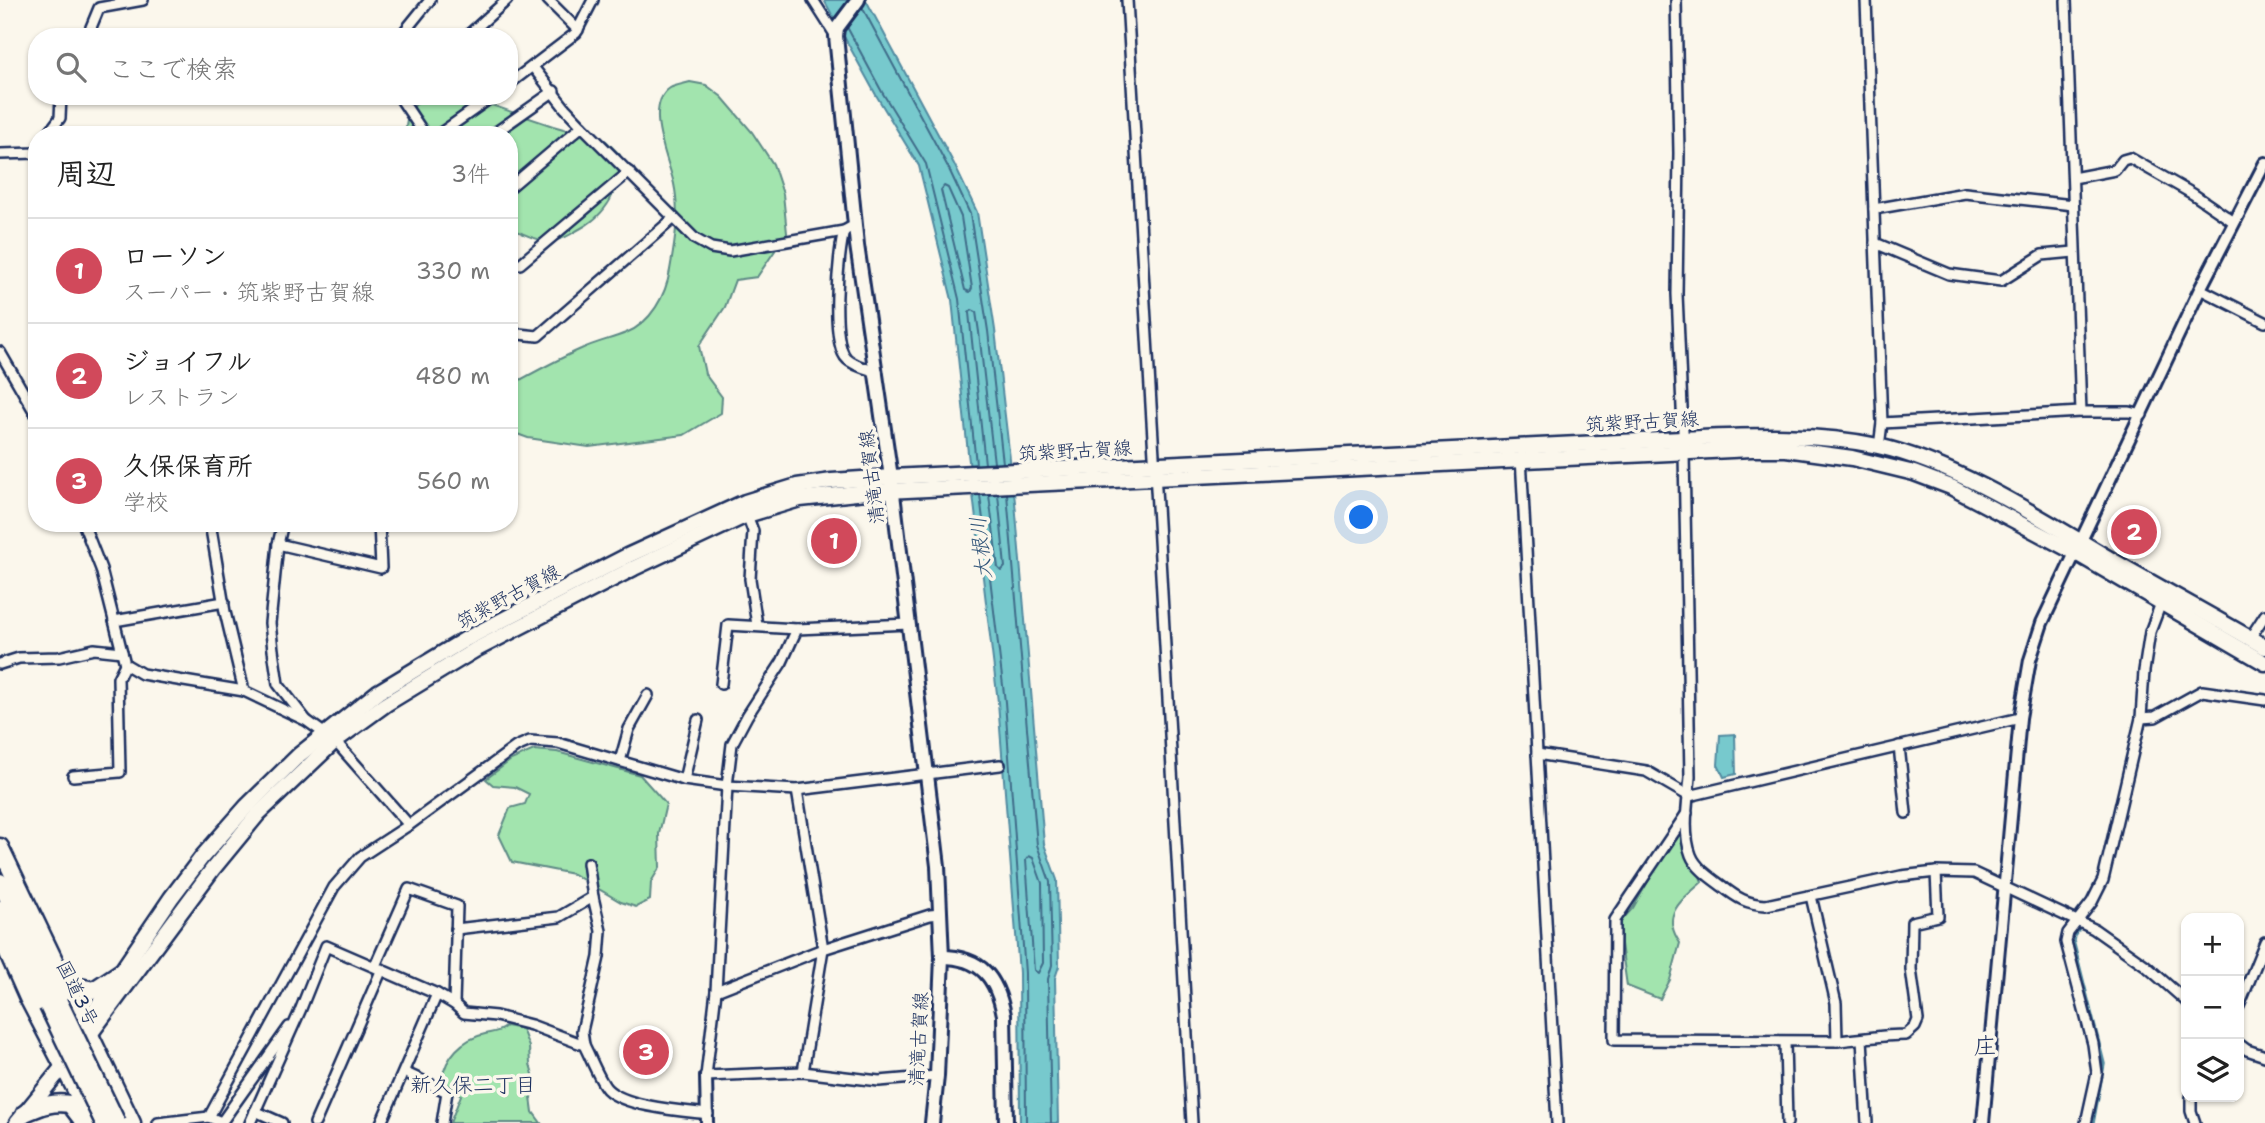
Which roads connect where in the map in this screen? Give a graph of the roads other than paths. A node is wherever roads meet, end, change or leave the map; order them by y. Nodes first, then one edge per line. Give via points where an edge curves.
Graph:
1 (143, 0) edge
2 (430, 0) edge
3 (507, 0) edge
4 (548, 0) edge
5 (593, 0) edge
6 (813, 0) edge
7 (858, 0) edge
8 (1127, 0) edge
9 (1676, 0) edge
10 (1866, 0) edge
11 (2066, 0) edge
12 (91, 28) edge
13 (407, 28) edge
14 (476, 28) edge
15 (578, 30) junction
16 (836, 32) junction
17 (533, 67) junction
18 (518, 78) edge
19 (554, 91) junction
20 (61, 105) edge
21 (405, 105) edge
22 (480, 105) edge
23 (54, 126) edge
24 (419, 126) edge
25 (451, 126) edge
26 (505, 126) edge
27 (582, 126) junction
28 (28, 153) edge
29 (0, 154) edge
30 (2265, 163) edge
31 (629, 172) junction
32 (2073, 178) junction
33 (518, 180) edge
34 (2073, 205) junction
35 (1874, 209) junction
36 (674, 218) junction
37 (2234, 222) junction
38 (850, 228) junction
39 (1875, 243) junction
40 (2074, 252) junction
41 (518, 264) edge
42 (2200, 289) junction
43 (2265, 322) edge
44 (518, 334) edge
45 (0, 352) edge
46 (877, 372) junction
47 (28, 399) edge
48 (2081, 412) junction
49 (2142, 415) junction
50 (1882, 423) junction
51 (1683, 446) junction
52 (1878, 446) junction
53 (1520, 454) junction
54 (1156, 472) junction
55 (892, 484) junction
56 (747, 515) junction
57 (87, 532) edge
58 (212, 532) edge
59 (281, 532) edge
60 (379, 532) edge
61 (278, 544) junction
62 (2079, 548) junction
63 (224, 602) junction
64 (2161, 603) junction
65 (2265, 615) edge
66 (114, 621) junction
67 (909, 624) junction
68 (757, 625) junction
69 (797, 629) junction
70 (2250, 638) junction
71 (2265, 647) edge
72 (122, 652) junction
73 (2265, 663) edge
74 (0, 664) edge
75 (125, 664) junction
76 (721, 684) dead end
77 (244, 691) junction
78 (648, 695) dead end
79 (2265, 700) edge
80 (2020, 718) junction
81 (2141, 718) junction
82 (698, 720) dead end
83 (307, 721) junction
84 (330, 737) junction
85 (1899, 746) junction
86 (1537, 754) junction
87 (620, 761) junction
88 (1000, 765) dead end
89 (927, 774) junction
90 (73, 776) dead end
91 (684, 780) junction
92 (727, 786) junction
93 (797, 790) junction
94 (1689, 796) junction
95 (1687, 813) junction
96 (1906, 813) dead end
97 (409, 825) junction
98 (0, 847) edge
99 (588, 863) dead end
100 (1936, 872) junction
101 (0, 882) edge
102 (2004, 889) junction
103 (1811, 896) junction
104 (593, 897) junction
105 (0, 909) edge
106 (941, 914) junction
107 (2077, 921) junction
108 (39, 928) junction
109 (456, 929) junction
110 (0, 935) edge
111 (2265, 942) edge
112 (823, 949) junction
113 (942, 957) junction
114 (378, 968) junction
115 (121, 972) junction
116 (716, 991) junction
117 (438, 994) junction
118 (2244, 994) edge
119 (2181, 997) edge
120 (53, 1004) junction
121 (454, 1004) junction
122 (300, 1011) junction
123 (86, 1031) junction
124 (1862, 1039) junction
125 (1785, 1041) junction
126 (1837, 1041) junction
127 (584, 1045) junction
128 (2244, 1048) edge
129 (2265, 1056) edge
130 (64, 1065) junction
131 (404, 1072) junction
132 (803, 1072) junction
133 (706, 1076) junction
134 (937, 1076) junction
135 (2191, 1102) edge
136 (255, 1111) junction
137 (209, 1117) junction
138 (21, 1118) edge
139 (707, 1118) edge
140 (221, 1122) edge
141 (85, 1123) edge
142 (93, 1123) edge
143 (104, 1123) edge
144 (117, 1123) edge
145 (132, 1123) edge
146 (158, 1123) edge
147 (250, 1123) edge
148 (282, 1123) edge
149 (315, 1123) edge
150 (381, 1123) edge
151 (442, 1123) edge
152 (932, 1123) edge
153 (1006, 1123) edge
154 (1192, 1123) edge
155 (1557, 1123) edge
156 (1787, 1123) edge
157 (1867, 1123) edge
158 (1983, 1123) edge
159 (2086, 1123) edge
160 (2195, 1123) edge

1 - 12 street via 99,8
2 - 13 street
3 - 14 street
4 - 15 street
5 - 15 street
6 - 16 street
7 - 16 main road
8 - 54 street
9 - 51 street via 1677,294
10 - 35 street
11 - 32 street
15 - 17 street
16 - 38 main road, 清滝古賀線
17 - 18 street
17 - 19 street
19 - 26 street
19 - 27 street
20 - 23 street
21 - 24 street
22 - 25 street
27 - 31 street
27 - 33 street
28 - 29 street
30 - 37 street
31 - 36 street
31 - 41 street
32 - 34 street
32 - 37 street via 2115,170 2130,158
34 - 35 street via 1965,194
34 - 40 street
35 - 39 street
36 - 38 street via 710,248 730,251
36 - 44 street via 538,336
37 - 42 street
38 - 46 main road, 清滝古賀線
38 - 46 street via 840,247 838,339 847,359
39 - 40 street via 1949,274 2001,281 2042,255
39 - 50 street
40 - 48 street
42 - 43 street
42 - 49 street
45 - 47 street
46 - 55 main road, 清滝古賀線
48 - 49 street
48 - 50 street
49 - 62 street
50 - 52 street
51 - 52 main road, 筑紫野古賀線 via 1789,436
51 - 53 main road, 筑紫野古賀線
51 - 62 main road, 筑紫野古賀線 via 1822,452 1883,464 1951,487
51 - 94 street
52 - 62 main road, 筑紫野古賀線 via 1956,474
53 - 54 main road, 筑紫野古賀線
53 - 86 street
54 - 55 main road, 筑紫野古賀線
54 - 154 street
55 - 56 main road, 筑紫野古賀線 via 800,499
55 - 67 main road, 清滝古賀線
55 - 84 main road, 筑紫野古賀線 via 832,481 745,502 627,556 466,639 378,692
56 - 68 street via 753,531 750,579
56 - 84 main road, 筑紫野古賀線 via 475,650
57 - 66 street
58 - 63 street
59 - 61 street
60 - 61 street via 381,568
61 - 83 street via 270,623 278,684
62 - 64 main road, 筑紫野古賀線
62 - 70 main road, 筑紫野古賀線
62 - 80 street via 2029,660
63 - 66 street
63 - 77 street
64 - 73 main road, 筑紫野古賀線
64 - 81 street via 2150,632
65 - 70 street
66 - 72 street
67 - 69 street
67 - 89 main road, 清滝古賀線
68 - 69 street
68 - 76 street via 728,625
69 - 92 street via 732,744
70 - 71 main road, 筑紫野古賀線
72 - 74 street via 94,649
72 - 75 street
75 - 77 street via 142,674
75 - 90 street via 118,678 120,772
77 - 83 street
78 - 87 street via 629,729
79 - 81 street via 2202,691 2155,717
80 - 85 street
80 - 102 street
81 - 107 street via 2103,880
82 - 91 street
83 - 84 street
84 - 97 street
84 - 115 main road, 筑紫野古賀線 via 247,806 202,857
84 - 123 main road, 筑紫野古賀線 via 258,814
85 - 94 street
85 - 96 street
86 - 94 street via 1646,771
86 - 155 street
87 - 91 street
87 - 97 street via 558,743 530,741 496,760
88 - 89 street
89 - 93 street
89 - 106 main road, 清滝古賀線
91 - 92 street
92 - 93 street
92 - 116 street
93 - 112 street
94 - 95 street
95 - 103 street via 1691,856 1723,887 1750,904
95 - 125 street via 1615,920 1614,1040
97 - 137 street via 360,857 334,887
98 - 108 highway
99 - 104 street
100 - 102 street via 1975,873
100 - 103 street
100 - 124 street via 1938,916 1912,922 1915,1027 1906,1035
101 - 120 highway, 国道3号
102 - 107 street
102 - 158 street
103 - 126 street via 1836,1003
104 - 109 street via 559,917
104 - 127 street via 600,931 597,968 582,1031
105 - 120 highway, 国道3号
106 - 112 street
106 - 113 main road, 清滝古賀線
107 - 119 street via 2145,965
107 - 159 street via 2066,942 2097,1073
108 - 115 highway via 75,986 94,989
108 - 123 highway
109 - 114 street via 457,906 410,889
109 - 121 street
110 - 130 highway
111 - 118 street
112 - 116 street
112 - 132 street
113 - 134 main road, 清滝古賀線
113 - 153 main road via 974,963 987,972 1001,1000
114 - 117 street
114 - 122 street via 326,946
114 - 149 street
115 - 123 main road, 筑紫野古賀線
116 - 133 street
117 - 121 street
117 - 131 street
120 - 143 highway, 国道3号, bridge
120 - 144 highway, 国道3号, bridge
121 - 127 street via 464,1013 531,1025
122 - 136 street
122 - 140 street
123 - 130 main road, 筑紫野古賀線
123 - 145 highway
124 - 126 street
124 - 157 street
125 - 126 street
125 - 156 street
127 - 139 street via 607,1089 652,1107
128 - 129 street
130 - 138 main road, 筑紫野古賀線
130 - 142 highway
131 - 150 street
131 - 151 street via 447,1092
132 - 133 street
132 - 134 street via 879,1081
133 - 139 street
134 - 152 main road, 清滝古賀線
135 - 160 street
136 - 147 street
136 - 148 street
137 - 140 street
137 - 146 street
138 - 141 highway via 43,1105 61,1102 76,1109

